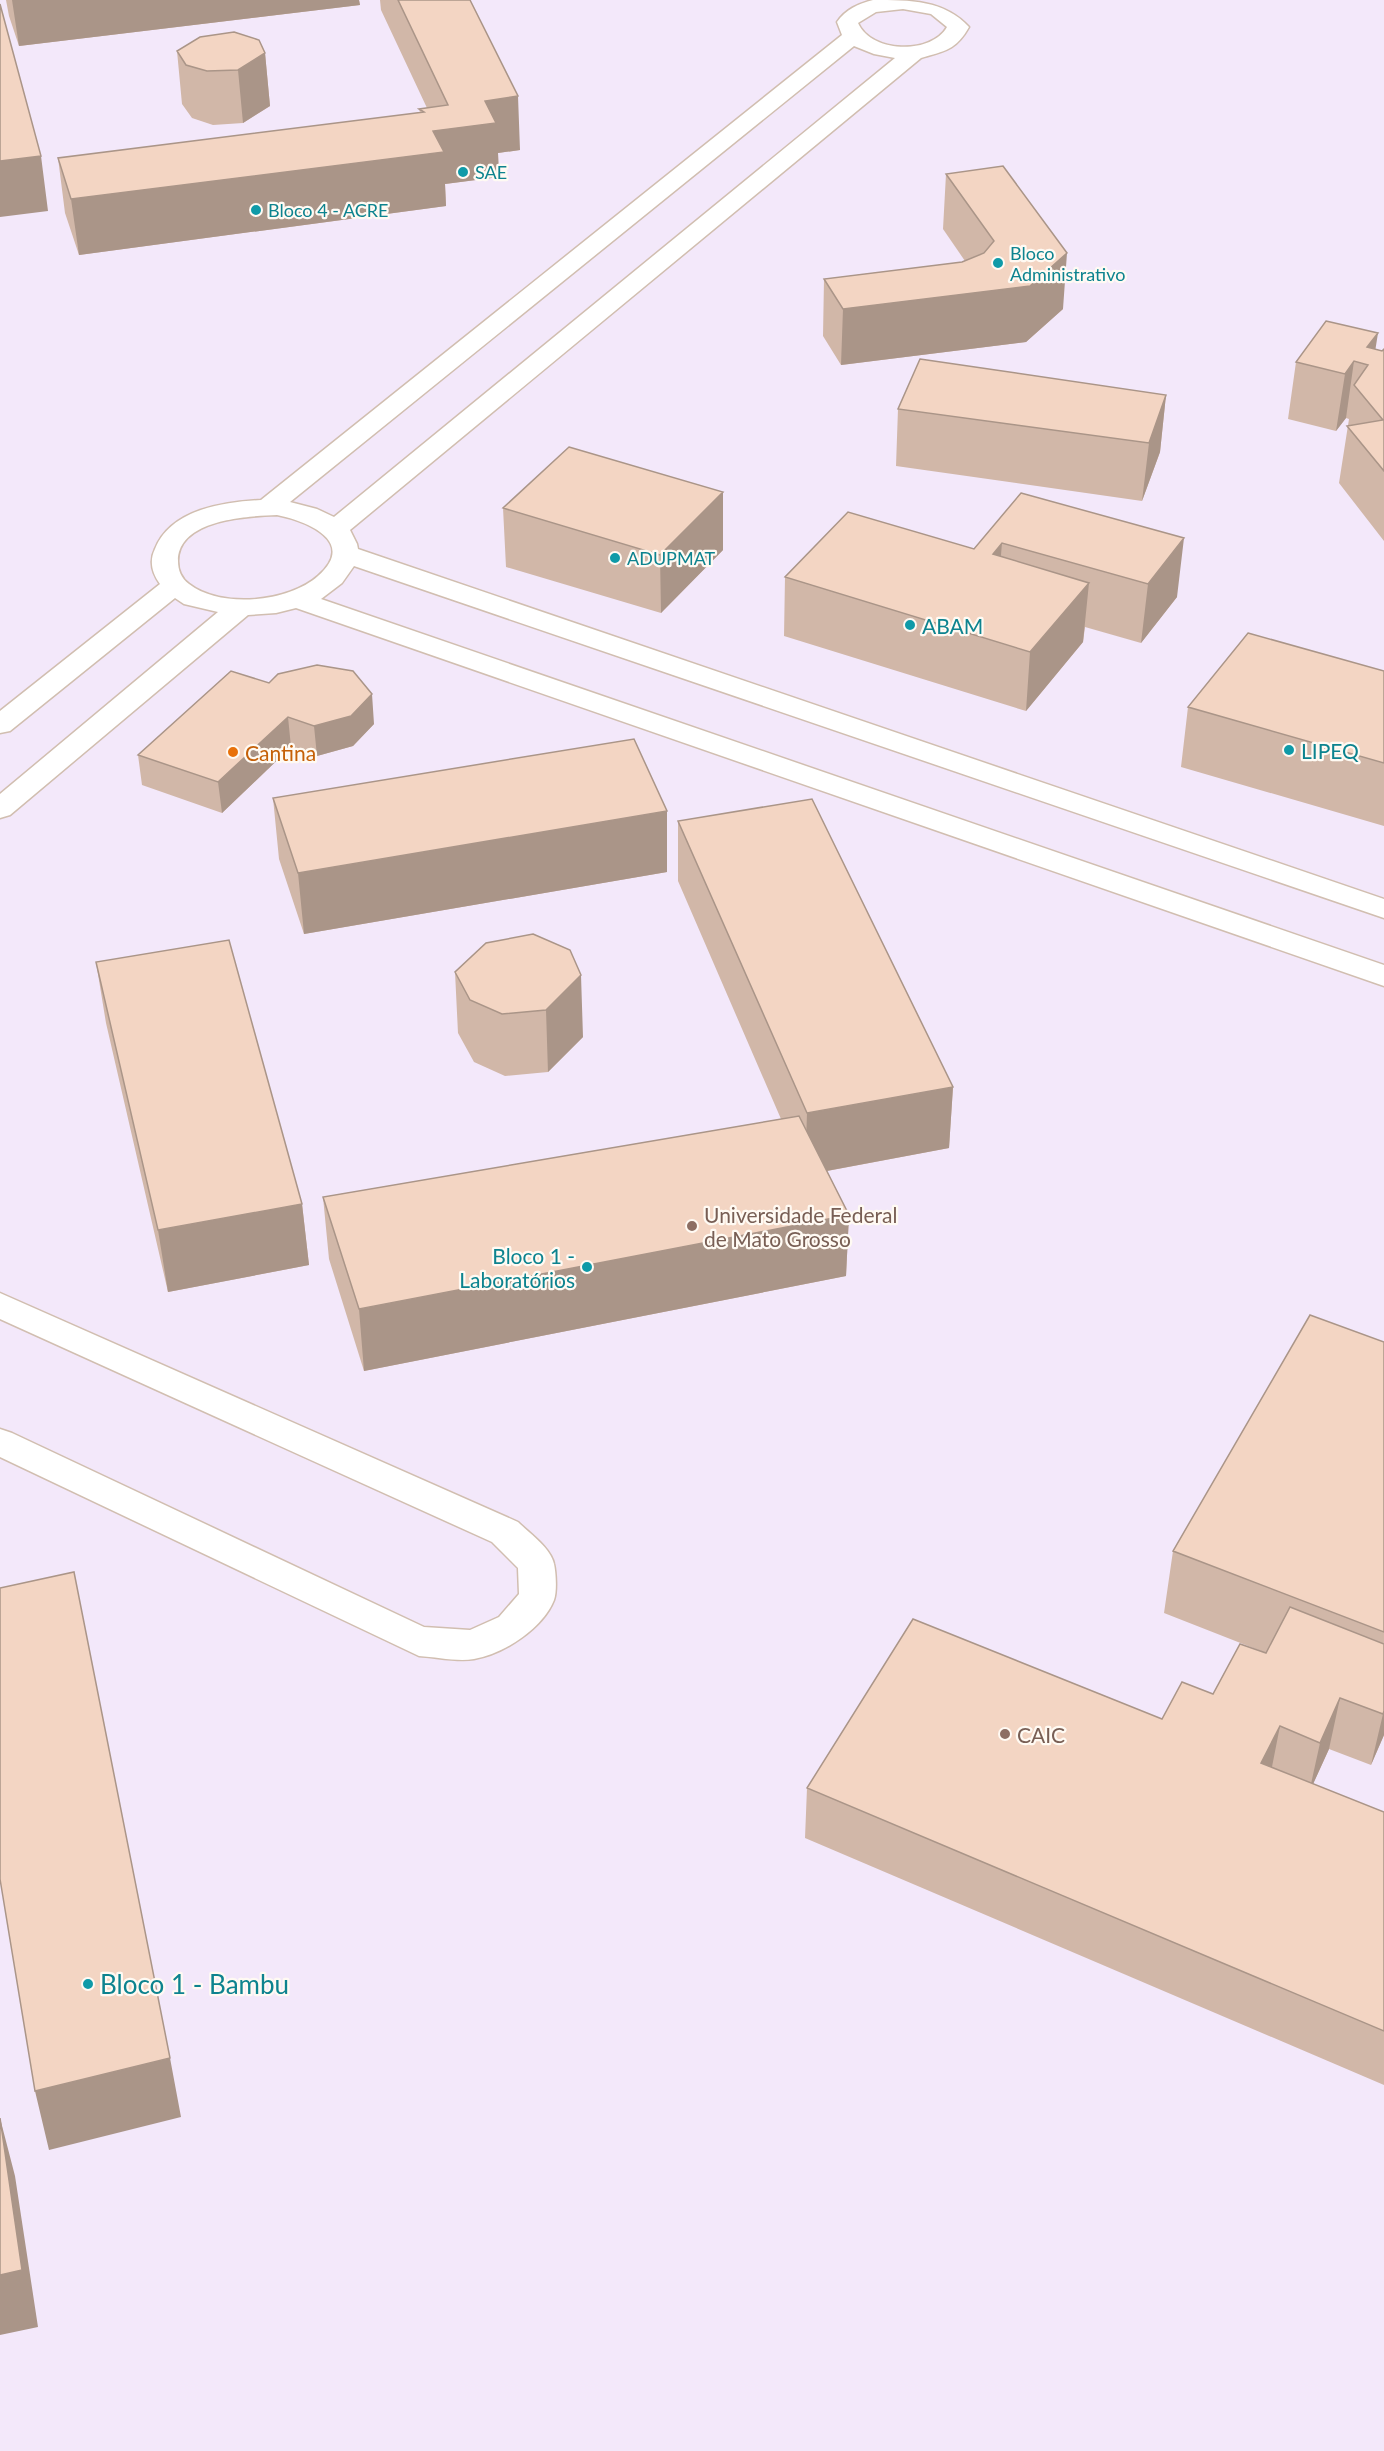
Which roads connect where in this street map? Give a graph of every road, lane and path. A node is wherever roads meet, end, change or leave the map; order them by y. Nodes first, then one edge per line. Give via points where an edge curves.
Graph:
1 (853, 37) junction
2 (916, 51) junction
3 (267, 508) junction
4 (340, 542) junction
5 (174, 585) junction
6 (298, 600) junction
7 (241, 607) junction
8 (0, 725) edge
9 (0, 808) edge
10 (1384, 909) edge
11 (1384, 976) edge
12 (0, 1305) edge
13 (0, 1442) edge

1 - 2 lane via 878,49
1 - 2 lane via 847,22 853,15 877,5 911,3 954,18 957,35 948,43
1 - 3 lane
2 - 4 lane
3 - 4 lane via 303,512 327,523
3 - 5 lane via 222,512 196,521 178,533 166,548 162,564
4 - 6 lane via 339,572 323,587
4 - 10 lane
5 - 7 lane via 205,602
5 - 8 lane
6 - 7 lane
6 - 11 lane
7 - 9 lane
12 - 13 lane via 505,1532 536,1563 537,1598 512,1626 473,1645 419,1641

